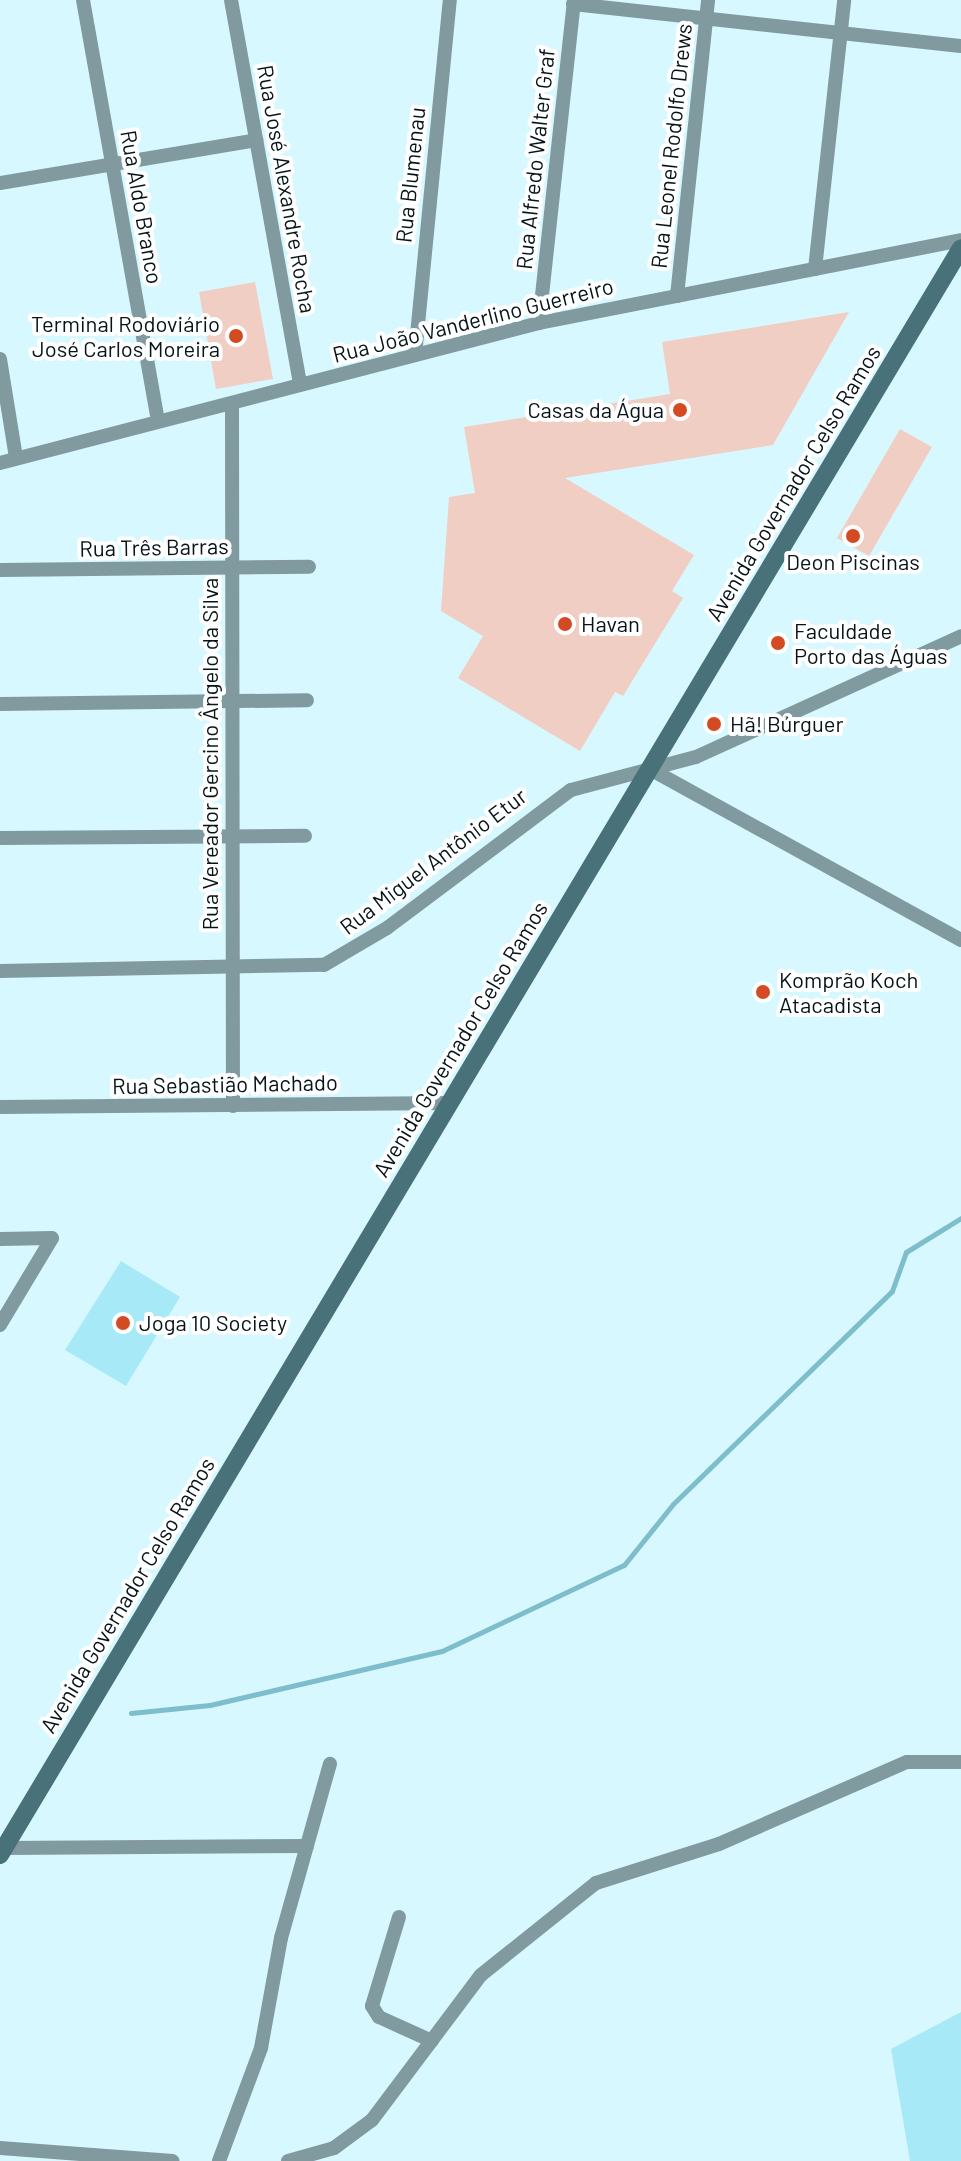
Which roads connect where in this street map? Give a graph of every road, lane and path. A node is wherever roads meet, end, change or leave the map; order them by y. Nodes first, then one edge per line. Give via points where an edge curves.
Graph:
1 (83, 0) edge
2 (231, 0) edge
3 (450, 0) edge
4 (708, 0) edge
5 (844, 0) edge
6 (574, 2) edge
7 (706, 19) junction
8 (841, 33) junction
9 (961, 46) edge
10 (256, 140) junction
11 (113, 164) junction
12 (0, 183) edge
13 (961, 240) edge
14 (961, 248) edge
15 (815, 269) junction
16 (677, 296) junction
17 (539, 323) junction
18 (415, 355) junction
19 (0, 359) edge
20 (300, 385) junction
21 (232, 403) junction
22 (158, 421) junction
23 (16, 458) junction
24 (0, 463) edge
25 (309, 567) dead end
26 (232, 568) junction
27 (0, 570) edge
28 (961, 636) edge
29 (307, 700) dead end
30 (232, 701) junction
31 (0, 704) edge
32 (650, 769) junction
33 (232, 836) junction
34 (305, 836) dead end
35 (0, 838) edge
36 (961, 940) edge
37 (233, 970) junction
38 (0, 971) edge
39 (450, 1103) junction
40 (233, 1106) junction
41 (0, 1107) edge
42 (0, 1239) edge
43 (0, 1325) edge
44 (961, 1762) edge
45 (330, 1764) dead end
46 (307, 1846) junction
47 (2, 1851) edge
48 (399, 1917) dead end
49 (432, 2041) junction
50 (0, 2148) edge
51 (173, 2161) edge
52 (219, 2161) edge
53 (288, 2161) edge

1 - 11 street, Rua Aldo Branco
2 - 10 street, Rua José Alexandre Rocha
3 - 18 street, Rua Blumenau
4 - 7 street, Rua Leonel Rodolfo Drews
5 - 8 street
6 - 7 street
6 - 17 street, Rua Alfredo Walter Graf
7 - 8 street
7 - 16 street, Rua Leonel Rodolfo Drews
8 - 9 street
8 - 15 street
10 - 11 street
10 - 20 street, Rua José Alexandre Rocha
11 - 12 street
11 - 22 street, Rua Aldo Branco
13 - 15 street, Rua João Vanderlino Guerreiro
14 - 32 main road, Avenida Governador Celso Ramos
15 - 16 street, Rua João Vanderlino Guerreiro
16 - 17 street, Rua João Vanderlino Guerreiro
17 - 18 street, Rua João Vanderlino Guerreiro
18 - 20 street, Rua João Vanderlino Guerreiro
19 - 23 street
20 - 21 street, Rua João Vanderlino Guerreiro
21 - 22 street, Rua João Vanderlino Guerreiro
21 - 26 street, Rua Vereador Gercino Ângelo da Silva
22 - 23 street, Rua João Vanderlino Guerreiro
23 - 24 street, Rua João Vanderlino Guerreiro
25 - 26 street, Rua Três Barras
26 - 27 street, Rua Três Barras
26 - 30 street, Rua Vereador Gercino Ângelo da Silva
28 - 32 street, Rua Miguel Antônio Etur via 696,757
29 - 30 street
30 - 31 street
30 - 33 street, Rua Vereador Gercino Ângelo da Silva
32 - 36 street
32 - 37 street, Rua Miguel Antônio Etur via 598,779 546,804 332,962
32 - 39 main road, Avenida Governador Celso Ramos
33 - 34 street
33 - 35 street
33 - 37 street, Rua Vereador Gercino Ângelo da Silva
37 - 38 street, Rua Miguel Antônio Etur
37 - 40 street, Rua Vereador Gercino Ângelo da Silva
39 - 40 street, Rua Sebastião Machado
39 - 47 main road, Avenida Governador Celso Ramos
40 - 41 street, Rua Sebastião Machado
42 - 43 street via 52,1238
44 - 49 street via 907,1762 719,1844 596,1883 501,1956
45 - 46 street
46 - 47 street
46 - 52 street via 261,2048
48 - 49 street via 372,2006 379,2017
49 - 53 street via 372,2120 334,2148
50 - 51 street

